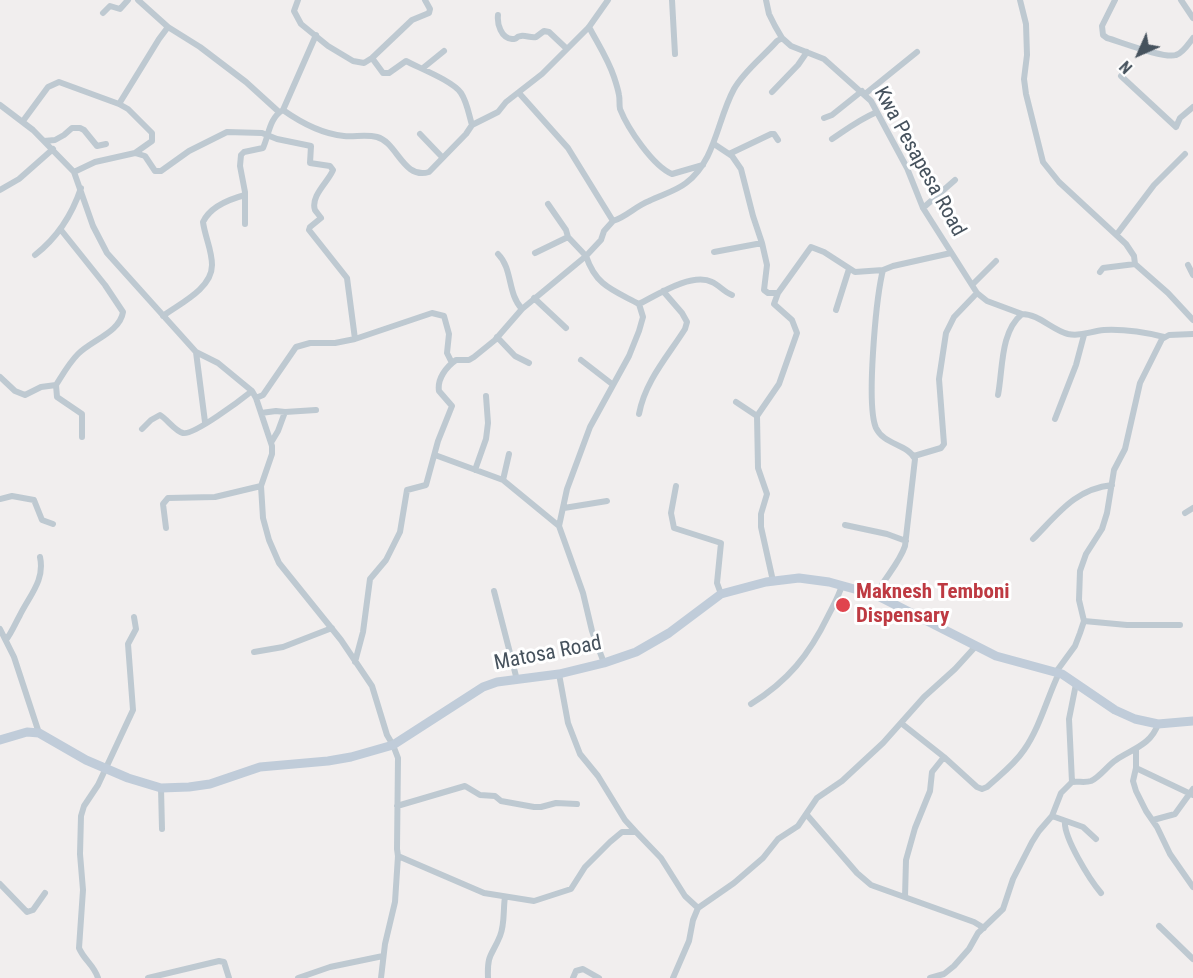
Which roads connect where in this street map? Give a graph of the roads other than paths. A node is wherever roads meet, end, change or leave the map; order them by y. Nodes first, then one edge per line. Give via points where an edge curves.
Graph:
1 (128, 0) edge
2 (138, 0) edge
3 (298, 0) edge
4 (425, 0) edge
5 (608, 0) edge
6 (672, 0) edge
7 (766, 0) edge
8 (1020, 0) edge
9 (1114, 0) edge
10 (1181, 0) edge
11 (103, 13) dead end
12 (498, 15) dead end
13 (1193, 18) edge
14 (168, 27) junction
15 (589, 27) junction
16 (316, 35) junction
17 (782, 38) junction
18 (1193, 38) edge
19 (567, 49) junction
20 (444, 51) dead end
21 (807, 52) junction
22 (917, 52) dead end
23 (675, 54) dead end
24 (372, 58) junction
25 (423, 68) junction
26 (1121, 76) dead end
27 (772, 92) dead end
28 (519, 93) junction
29 (863, 93) junction
30 (119, 104) junction
31 (0, 105) edge
32 (1193, 107) edge
33 (281, 111) junction
34 (877, 112) junction
35 (824, 118) dead end
36 (24, 121) junction
37 (472, 125) junction
38 (420, 134) dead end
39 (267, 135) junction
40 (832, 139) dead end
41 (778, 140) dead end
42 (44, 141) junction
43 (105, 144) dead end
44 (714, 144) junction
45 (53, 149) junction
46 (135, 153) junction
47 (729, 154) junction
48 (1185, 154) dead end
49 (442, 157) junction
50 (703, 165) junction
51 (74, 172) junction
52 (955, 180) dead end
53 (81, 188) junction
54 (0, 190) edge
55 (245, 195) junction
56 (548, 204) dead end
57 (923, 208) junction
58 (616, 220) junction
59 (245, 224) dead end
60 (61, 230) junction
61 (1117, 234) junction
62 (568, 237) junction
63 (762, 243) junction
64 (714, 252) dead end
65 (535, 253) dead end
66 (951, 253) junction
67 (498, 254) dead end
68 (35, 255) dead end
69 (586, 256) junction
70 (996, 261) dead end
71 (1135, 264) junction
72 (1188, 265) dead end
73 (849, 269) junction
74 (883, 270) junction
75 (1100, 272) dead end
76 (1193, 275) edge
77 (972, 285) junction
78 (663, 291) junction
79 (778, 293) junction
80 (977, 293) junction
81 (732, 295) dead end
82 (534, 298) junction
83 (639, 304) junction
84 (522, 309) junction
85 (836, 309) dead end
86 (1022, 314) junction
87 (163, 316) junction
88 (1193, 320) edge
89 (566, 328) dead end
90 (1193, 334) edge
91 (1084, 335) junction
92 (497, 337) junction
93 (1164, 337) junction
94 (355, 339) junction
95 (196, 352) junction
96 (581, 360) dead end
97 (452, 363) junction
98 (529, 363) dead end
99 (0, 377) edge
100 (612, 384) junction
101 (56, 385) junction
102 (252, 391) junction
103 (998, 395) dead end
104 (486, 396) dead end
105 (256, 398) junction
106 (736, 402) dead end
107 (316, 410) dead end
108 (285, 412) junction
109 (261, 413) junction
110 (639, 414) dead end
111 (757, 416) junction
112 (1055, 419) dead end
113 (205, 422) junction
114 (142, 429) dead end
115 (82, 437) dead end
116 (272, 441) junction
117 (509, 453) dead end
118 (435, 455) junction
119 (914, 456) junction
120 (475, 470) junction
121 (503, 480) junction
122 (1112, 485) junction
123 (261, 486) junction
124 (676, 486) dead end
125 (0, 499) edge
126 (607, 501) dead end
127 (564, 508) junction
128 (1193, 508) edge
129 (1185, 513) dead end
130 (53, 524) dead end
131 (845, 525) dead end
132 (559, 526) junction
133 (166, 528) dead end
134 (1033, 539) dead end
135 (906, 541) junction
136 (40, 556) dead end
137 (773, 581) junction
138 (842, 585) junction
139 (494, 591) dead end
140 (721, 594) junction
141 (876, 595) junction
142 (134, 617) dead end
143 (1084, 621) junction
144 (1180, 625) dead end
145 (332, 628) junction
146 (0, 629) edge
147 (6, 640) junction
148 (976, 646) junction
149 (254, 652) dead end
150 (355, 662) junction
151 (604, 663) junction
152 (1058, 673) junction
153 (559, 674) junction
154 (517, 680) junction
155 (1076, 684) junction
156 (751, 704) dead end
157 (1193, 721) edge
158 (901, 723) junction
159 (1158, 724) junction
160 (39, 733) junction
161 (0, 740) edge
162 (393, 745) junction
163 (1136, 750) junction
164 (944, 757) junction
165 (105, 768) junction
166 (1136, 768) junction
167 (1072, 782) junction
168 (161, 788) junction
169 (1192, 793) edge
170 (577, 804) dead end
171 (397, 806) junction
172 (807, 814) junction
173 (1052, 816) junction
174 (1153, 820) junction
175 (1065, 821) junction
176 (162, 829) dead end
177 (636, 832) junction
178 (1096, 839) dead end
179 (399, 856) junction
180 (0, 884) edge
181 (1193, 887) edge
182 (45, 893) dead end
183 (1101, 893) dead end
184 (505, 897) junction
185 (905, 897) junction
186 (698, 908) junction
187 (1159, 926) dead end
188 (984, 928) junction
189 (383, 956) junction
190 (1193, 959) edge
191 (98, 978) edge
192 (148, 978) edge
193 (229, 978) edge
194 (298, 978) edge
195 (381, 978) edge
196 (488, 978) edge
197 (573, 978) edge
198 (599, 978) edge
199 (673, 978) edge
200 (930, 978) edge

1 - 11 street via 120,9 110,6
2 - 14 street
3 - 16 street via 296,18
4 - 24 street via 429,12 412,20
5 - 15 street
6 - 23 street
7 - 17 street
8 - 61 street via 1026,24 1024,79 1040,156 1059,182
9 - 18 street via 1102,26 1107,38 1173,56
10 - 13 street
12 - 19 street via 497,21 507,38 536,37 544,31
14 - 30 street
14 - 33 street via 219,61
15 - 19 street
15 - 50 street via 614,77 624,117 654,160 672,174
16 - 24 street via 353,61 364,63
16 - 33 street
17 - 21 street, Kwa Pesapesa Road
17 - 44 street via 740,80
19 - 28 street
20 - 25 street
21 - 27 street
21 - 29 street, Kwa Pesapesa Road via 824,59
22 - 29 street
24 - 25 street via 386,74 406,61
25 - 37 street via 458,89
26 - 32 street via 1176,127
28 - 37 street via 498,112
28 - 58 street via 568,148
29 - 34 street, Kwa Pesapesa Road
29 - 35 street
30 - 36 street via 59,82 48,87
30 - 46 street via 152,134 152,141
31 - 36 street
33 - 39 street
33 - 49 street via 338,135 379,137 411,169 424,173
34 - 40 street via 856,121
34 - 57 street, Kwa Pesapesa Road
36 - 42 street
37 - 49 street
38 - 49 street
39 - 46 street via 227,132 161,171 155,171 145,156
39 - 55 street via 263,148 241,155
39 - 94 street via 309,145 310,163 332,168 315,204 321,218 309,230 347,278
41 - 47 street via 771,134
42 - 43 street via 80,128 97,146
42 - 45 street
44 - 47 street
44 - 50 street
45 - 51 street
45 - 54 street
46 - 51 street via 95,162
47 - 63 street via 741,169
48 - 61 street via 1154,185
50 - 58 street via 686,184
51 - 53 street
52 - 57 street
53 - 60 street
53 - 87 street via 107,253
55 - 59 street
55 - 87 street via 222,205 203,222 211,273 201,287
56 - 62 street
57 - 66 street, Kwa Pesapesa Road
58 - 69 street
60 - 68 street
60 - 101 street via 105,285 123,315 110,331 77,355
61 - 71 street via 1132,250
62 - 65 street
62 - 69 street
63 - 64 street
63 - 79 street via 767,265 764,290
66 - 74 street
66 - 77 street, Kwa Pesapesa Road
67 - 84 street via 516,303
69 - 82 street
69 - 83 street via 598,280
70 - 77 street
71 - 75 street via 1103,268
71 - 88 street
72 - 76 street
73 - 74 street via 864,273
73 - 79 street via 811,247
73 - 85 street
74 - 119 street via 874,351 874,421 883,437
77 - 80 street, Kwa Pesapesa Road
78 - 81 street via 686,281 705,280
78 - 83 street
78 - 110 street via 687,322 647,386
79 - 111 street via 774,305 792,320 797,337 779,384
80 - 86 street, Kwa Pesapesa Road via 987,301
80 - 119 street via 954,317 946,333 939,379 944,444
82 - 84 street
82 - 89 street
83 - 100 street via 643,317 639,331
84 - 92 street
86 - 91 street, Kwa Pesapesa Road via 1034,316 1062,332
86 - 103 street via 1009,332
87 - 95 street
90 - 93 street
91 - 93 street via 1124,330
91 - 112 street
92 - 97 street via 472,359
92 - 98 street via 515,356
93 - 122 street via 1140,383 1125,449 1114,470
94 - 97 street via 432,313 440,314 447,327 447,353
94 - 105 street via 296,347 263,395
95 - 102 street via 218,363
95 - 113 street
96 - 100 street
97 - 118 street via 438,385 440,394 452,406
99 - 101 street via 25,395
100 - 127 street via 584,441
101 - 115 street via 57,397 82,414
102 - 105 street
102 - 113 street
104 - 120 street via 487,431
105 - 109 street
106 - 111 street
107 - 108 street
108 - 109 street
108 - 116 street
109 - 116 street
111 - 137 street via 758,468 767,494 761,527
113 - 114 street via 183,433 160,415
116 - 123 street via 272,454
117 - 121 street
118 - 120 street
118 - 150 street via 426,485 406,490 400,532 386,560 370,579
119 - 135 street
120 - 121 street
121 - 132 street
122 - 134 street via 1082,493
122 - 143 street via 1104,521 1080,571
123 - 133 street via 215,497 168,498 163,504
123 - 145 street via 263,518 279,563
124 - 140 street via 671,513 674,528 720,543 717,583
125 - 130 street via 12,496 34,500 42,520
126 - 127 street
127 - 132 street
128 - 129 street
131 - 135 street
132 - 151 street
135 - 141 street via 902,555
136 - 147 street via 42,567 32,597
137 - 138 street, Matosa Road via 799,578
137 - 140 street, Matosa Road
138 - 141 street, Matosa Road
138 - 156 street via 803,661 783,682
139 - 154 street
140 - 151 street, Matosa Road via 646,648
141 - 148 street, Matosa Road
142 - 165 street via 136,629 128,644 133,710
143 - 144 street via 1127,626
143 - 152 street via 1075,646
145 - 149 street via 283,647
145 - 150 street
146 - 147 street
147 - 160 street
148 - 152 street, Matosa Road via 1012,662
148 - 158 street
150 - 162 street via 372,686
151 - 153 street, Matosa Road
152 - 155 street, Matosa Road
152 - 164 street via 1033,736 987,787 977,787
153 - 154 street, Matosa Road
153 - 177 street via 568,723 580,754
154 - 162 street, Matosa Road via 483,687
155 - 159 street, Matosa Road via 1135,720
155 - 167 street via 1069,718
157 - 159 street, Matosa Road
158 - 164 street
158 - 172 street via 842,781 817,798
159 - 163 street via 1152,736
160 - 161 street
160 - 165 street, Matosa Road
162 - 168 street, Matosa Road via 328,761 250,769 210,784
162 - 171 street via 398,758
163 - 166 street
163 - 167 street via 1118,758 1093,780
164 - 185 street via 932,772 930,791 906,860
165 - 168 street, Matosa Road
165 - 191 street via 84,806 80,828 80,948
166 - 169 street
166 - 174 street via 1133,784
167 - 173 street via 1062,793
168 - 176 street
169 - 174 street via 1175,814
170 - 171 street via 534,807 480,795 465,786
171 - 179 street
172 - 185 street via 867,882
172 - 186 street via 763,858
173 - 175 street
173 - 188 street via 1032,842 1003,909
174 - 181 street
175 - 178 street via 1083,827
175 - 183 street via 1064,829 1076,855
177 - 184 street via 622,832 610,842 585,867 571,889 534,901
177 - 186 street via 662,858 685,896
179 - 184 street via 478,890
179 - 189 street via 394,910
180 - 182 street via 27,912
184 - 196 street via 502,928 490,953
185 - 188 street
186 - 199 street
187 - 190 street
188 - 200 street via 954,966
189 - 194 street
189 - 195 street
192 - 193 street via 219,961 227,966
197 - 198 street via 576,971 583,969

